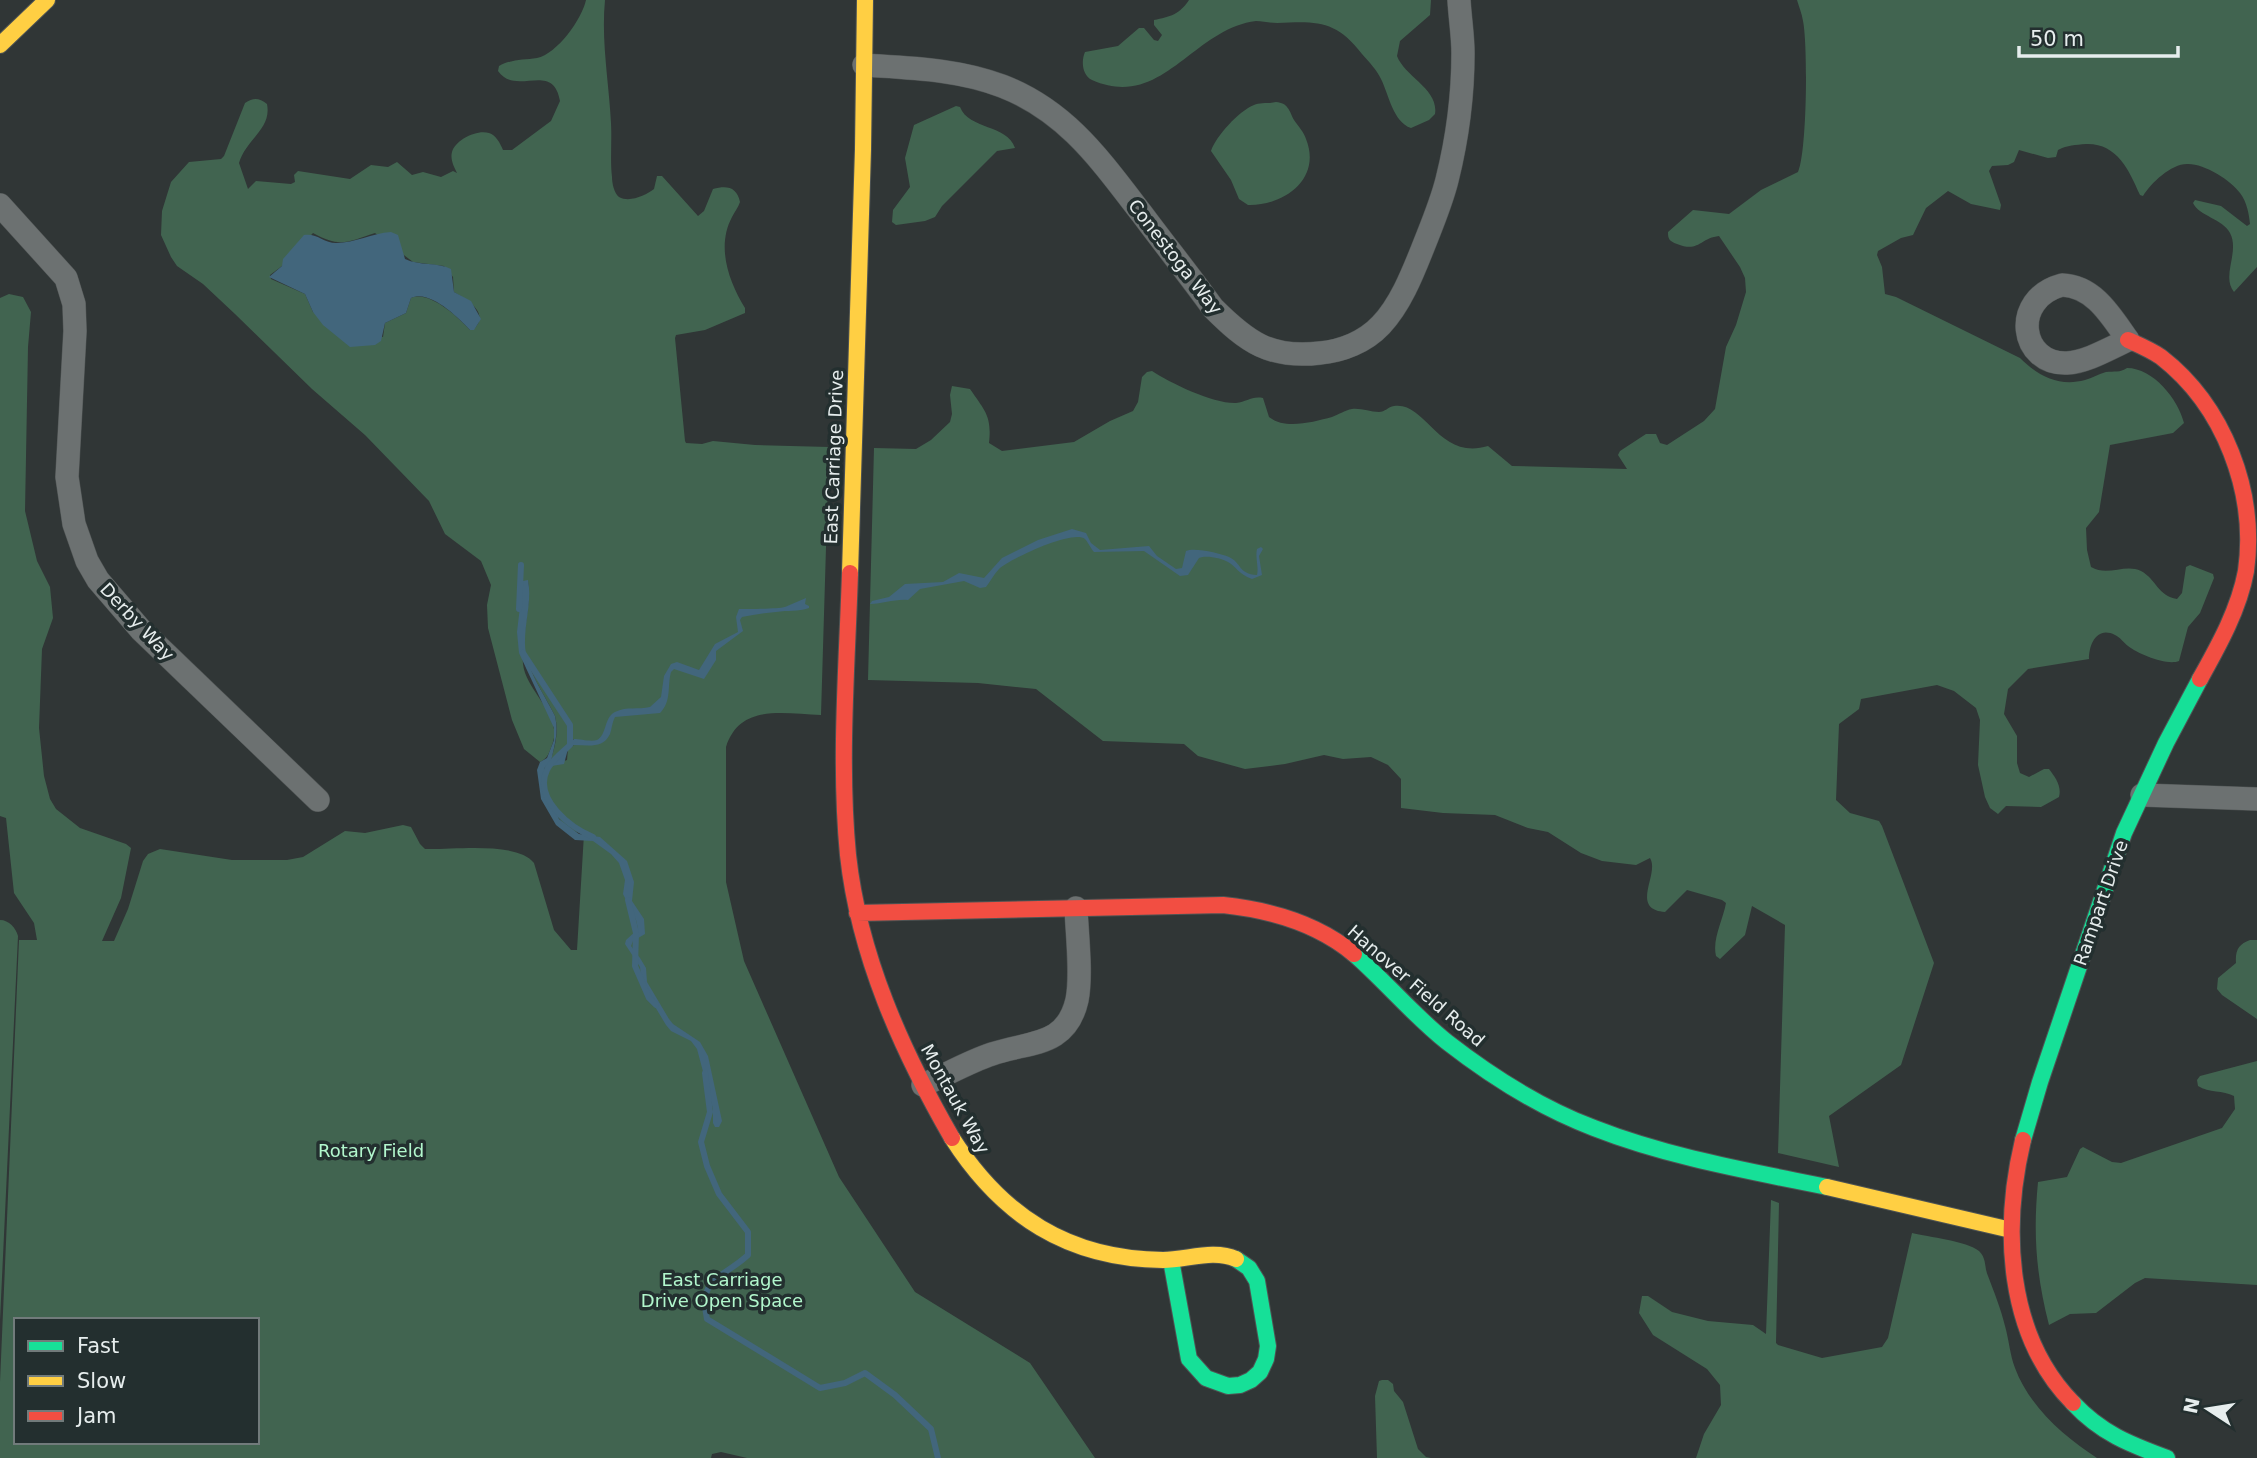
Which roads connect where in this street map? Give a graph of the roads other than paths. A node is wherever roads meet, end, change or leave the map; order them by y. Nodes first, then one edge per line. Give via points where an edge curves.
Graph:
1 (47, 0) edge
2 (865, 0) edge
3 (1459, 0) edge
4 (0, 45) edge
5 (864, 65) junction
6 (0, 205) edge
7 (2128, 340) dead end
8 (2142, 794) junction
9 (2257, 799) edge
10 (318, 800) dead end
11 (1076, 908) junction
12 (857, 913) junction
13 (923, 1085) junction
14 (2011, 1230) junction
15 (1171, 1260) junction
16 (2167, 1458) edge

1 - 4 street
2 - 5 street, East Carriage Drive
3 - 5 street, Conestoga Way via 1463,53 1452,156 1416,264 1380,326 1347,347 1313,354 1281,354 1257,346 1236,331 1213,308 1092,148 1040,105 1000,85 963,75
5 - 12 street, East Carriage Drive via 844,777 844,826
6 - 10 street, Derby Way via 66,278 74,304 67,477 74,524 87,561 141,630
7 - 8 street, Rampart Drive via 2162,357 2210,408 2241,478 2248,530 2246,569 2234,610
8 - 9 street
8 - 14 street, Rampart Drive via 2125,831 2030,1114 2013,1188
11 - 12 street, Hanover Field Road
11 - 13 street via 1077,997 1064,1026 1037,1045 989,1055
11 - 14 street, Hanover Field Road via 1223,905 1283,915 1353,952 1427,1026 1482,1068 1577,1121 1661,1150
12 - 13 street, Montauk Way via 883,1000
13 - 15 street, Montauk Way via 965,1161 1005,1205 1031,1224 1082,1248 1113,1256
14 - 16 street, Rampart Drive via 2022,1320 2060,1391 2104,1432 2128,1446
15 - 15 street, Montauk Way via 1223,1254 1252,1271 1268,1350 1261,1369 1247,1381 1229,1386 1211,1383 1192,1367

